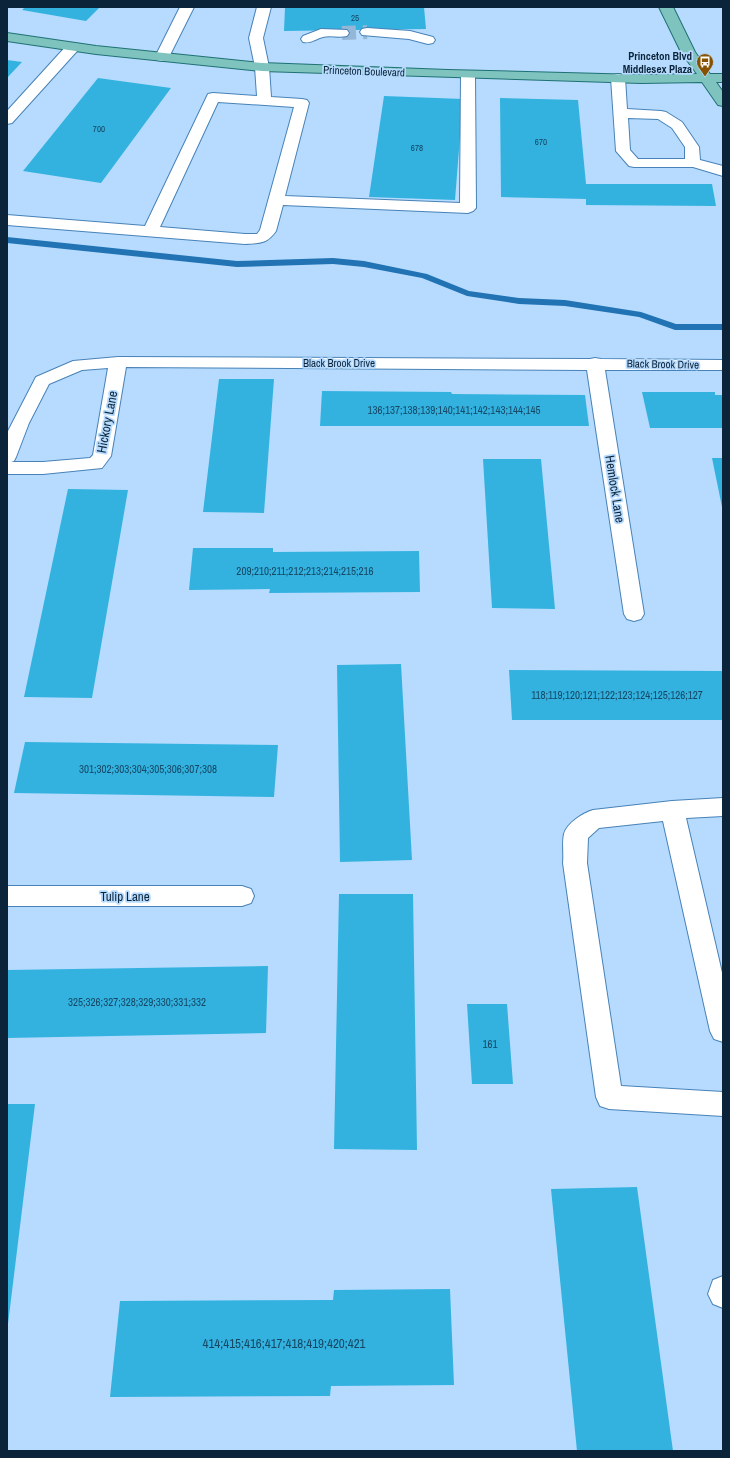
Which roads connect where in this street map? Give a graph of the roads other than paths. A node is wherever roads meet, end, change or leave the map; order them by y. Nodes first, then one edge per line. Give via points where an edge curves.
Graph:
1 (187, 7) edge
2 (264, 7) edge
3 (666, 7) edge
4 (367, 32) tunnel mouth
5 (342, 33) tunnel mouth
6 (7, 37) edge
7 (308, 39) dead end
8 (428, 40) dead end
9 (73, 47) junction
10 (162, 57) junction
11 (262, 67) junction
12 (468, 75) junction
13 (618, 78) junction
14 (706, 78) junction
15 (723, 78) edge
16 (264, 100) junction
17 (723, 102) edge
18 (620, 113) junction
19 (7, 120) edge
20 (693, 163) junction
21 (723, 171) edge
22 (276, 200) junction
23 (7, 220) edge
24 (150, 232) junction
25 (118, 362) junction
26 (595, 363) junction
27 (723, 365) edge
28 (7, 457) edge
29 (7, 468) edge
30 (634, 614) dead end
31 (723, 807) edge
32 (672, 810) junction
33 (7, 896) edge
34 (242, 896) dead end
35 (723, 1031) edge
36 (723, 1104) edge
37 (723, 1290) edge
38 (723, 1294) edge

1 - 10 street
2 - 11 street via 256,38
3 - 14 main road via 688,52
4 - 8 street via 410,35
5 - 7 street via 321,33
6 - 9 main road, Princeton Boulevard
9 - 10 main road, Princeton Boulevard
9 - 19 street
10 - 11 main road, Princeton Boulevard
11 - 12 main road, Princeton Boulevard
11 - 16 street
12 - 13 main road, Princeton Boulevard
12 - 22 street via 468,208
13 - 14 main road, Princeton Boulevard
13 - 18 street
14 - 15 main road, Princeton Boulevard
14 - 17 main road
16 - 22 street via 302,104
16 - 24 street via 213,97
18 - 20 street via 661,116 676,125 692,147
18 - 20 street via 623,151 634,163
20 - 21 street
22 - 24 street via 268,231 261,238 245,240
23 - 24 street
25 - 26 street, Black Brook Drive
25 - 28 street, Black Brook Drive via 79,365 42,381 20,423
25 - 29 street, Hickory Lane via 102,456 95,464
26 - 27 street, Black Brook Drive
26 - 30 street, Hemlock Lane
31 - 32 street
32 - 35 street
32 - 36 street via 593,819 576,834 575,863 609,1097
33 - 34 street, Tulip Lane
37 - 38 street

